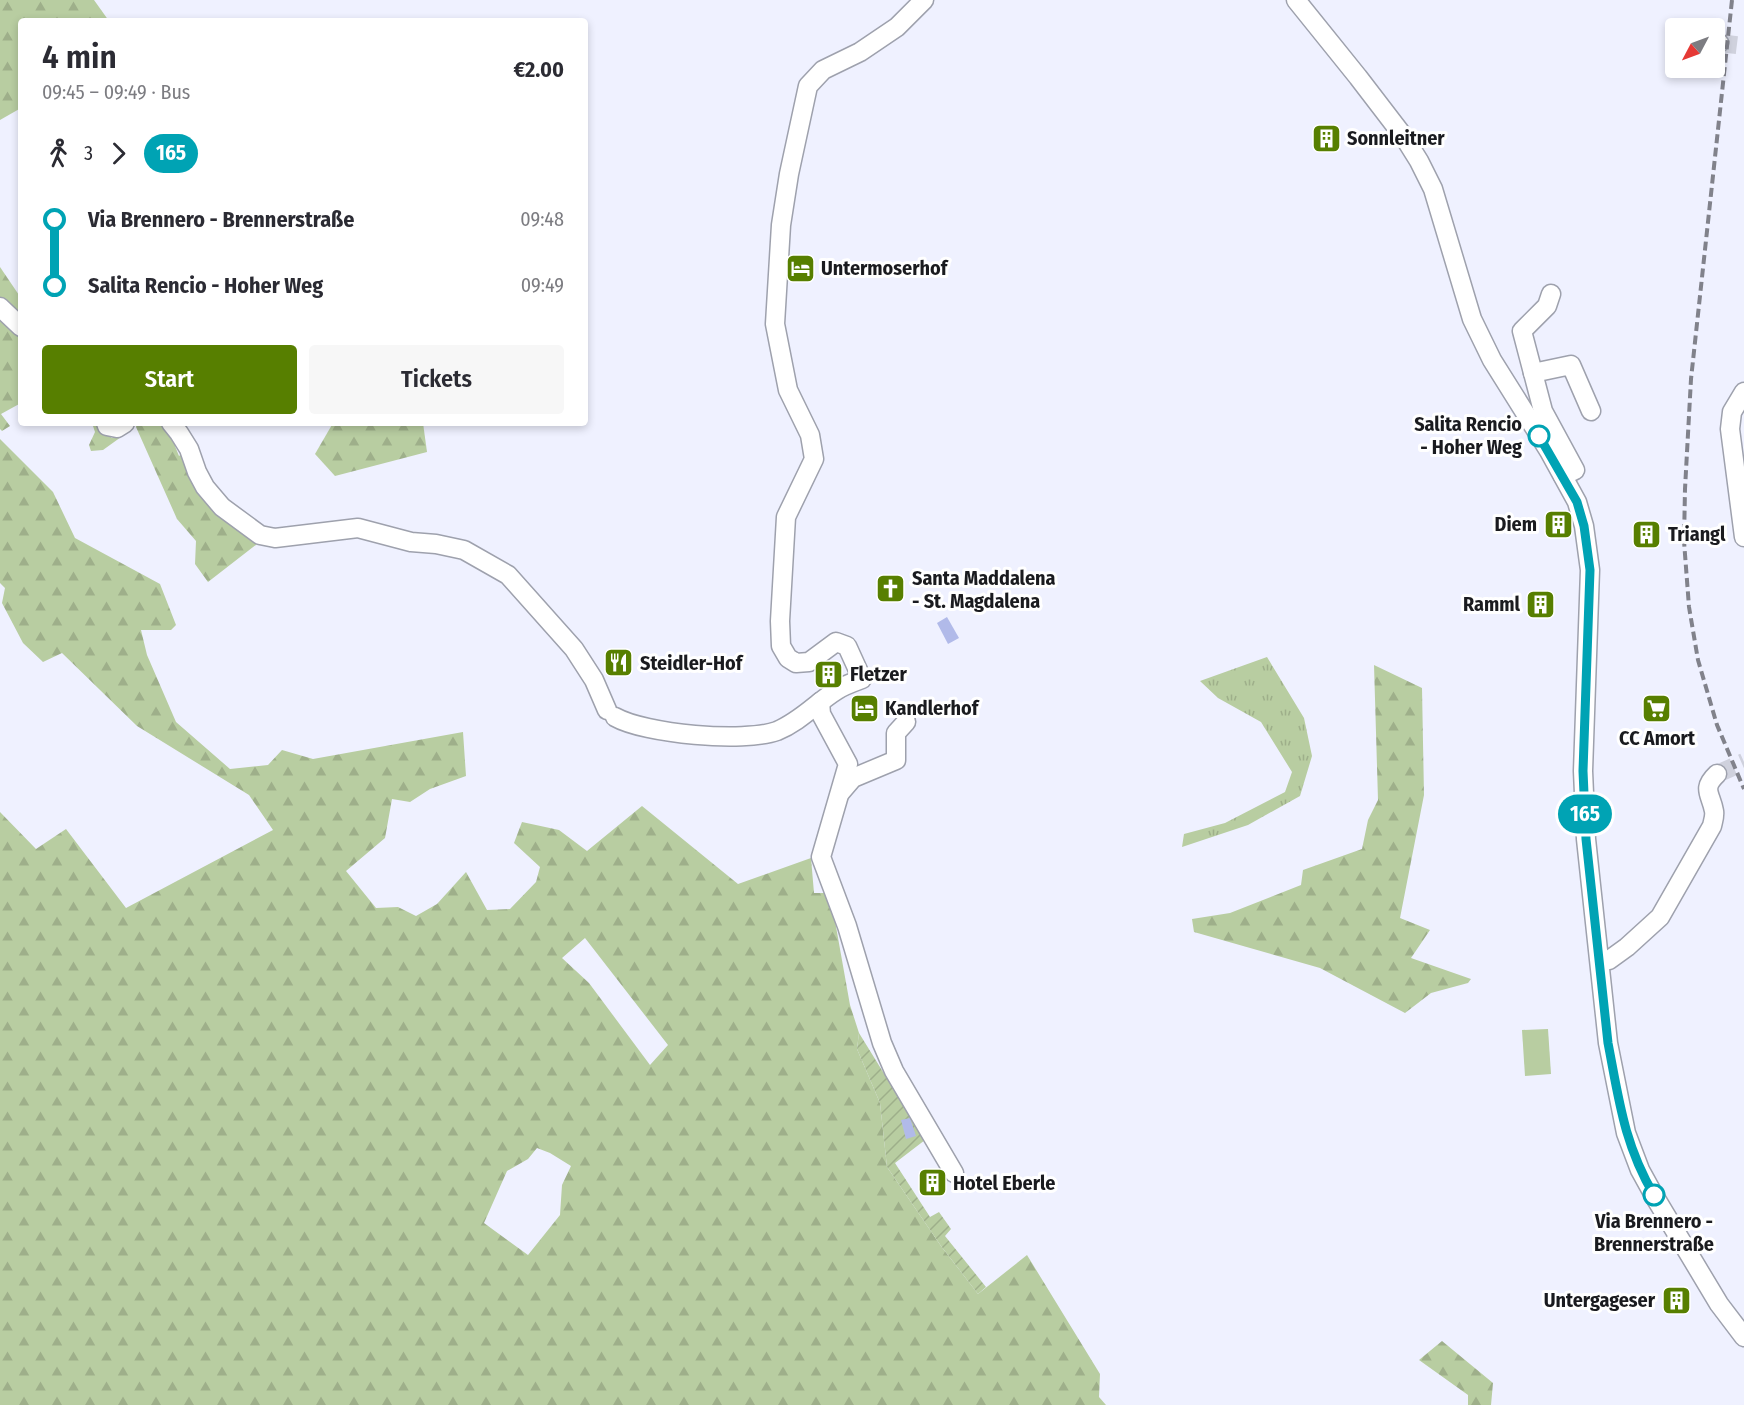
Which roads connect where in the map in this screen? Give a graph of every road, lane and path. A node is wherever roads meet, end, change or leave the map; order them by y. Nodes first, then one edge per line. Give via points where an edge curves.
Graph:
1 (924, 0) edge
2 (1296, 0) edge
3 (1551, 294) dead end
4 (0, 307) edge
5 (18, 324) edge
6 (1533, 373) junction
7 (1744, 392) edge
8 (1591, 411) dead end
9 (173, 426) edge
10 (1563, 476) junction
11 (1744, 537) edge
12 (820, 702) junction
13 (906, 722) dead end
14 (1717, 774) dead end
15 (840, 792) junction
16 (1600, 962) junction
17 (954, 1173) dead end
18 (1744, 1337) edge

1 - 12 street via 897,27 860,52 823,70 808,86 789,174 777,258 775,324 788,390 810,435 814,459 786,517 781,646 796,663 809,662 836,642 847,646 862,679 839,688
2 - 10 street via 1419,161 1433,189 1472,319 1492,360
3 - 6 street via 1547,306 1522,331
4 - 5 street
6 - 8 street via 1571,365
6 - 10 street via 1543,411 1575,470
7 - 11 street via 1732,412 1730,429
9 - 12 street via 189,449 205,487 222,507 260,535 275,538 358,528 464,550 508,575 574,649 611,714 634,726 725,738 750,737 776,731 802,718
10 - 16 street via 1584,526 1590,570 1583,771 1586,839
12 - 15 street via 821,714 848,764
13 - 15 street via 896,733 896,760 853,778
14 - 16 street via 1708,785 1715,813 1712,826 1660,917 1627,947
15 - 17 street via 821,857 847,926 882,1043 894,1071
16 - 18 street via 1611,1055 1626,1133 1640,1170 1719,1304

